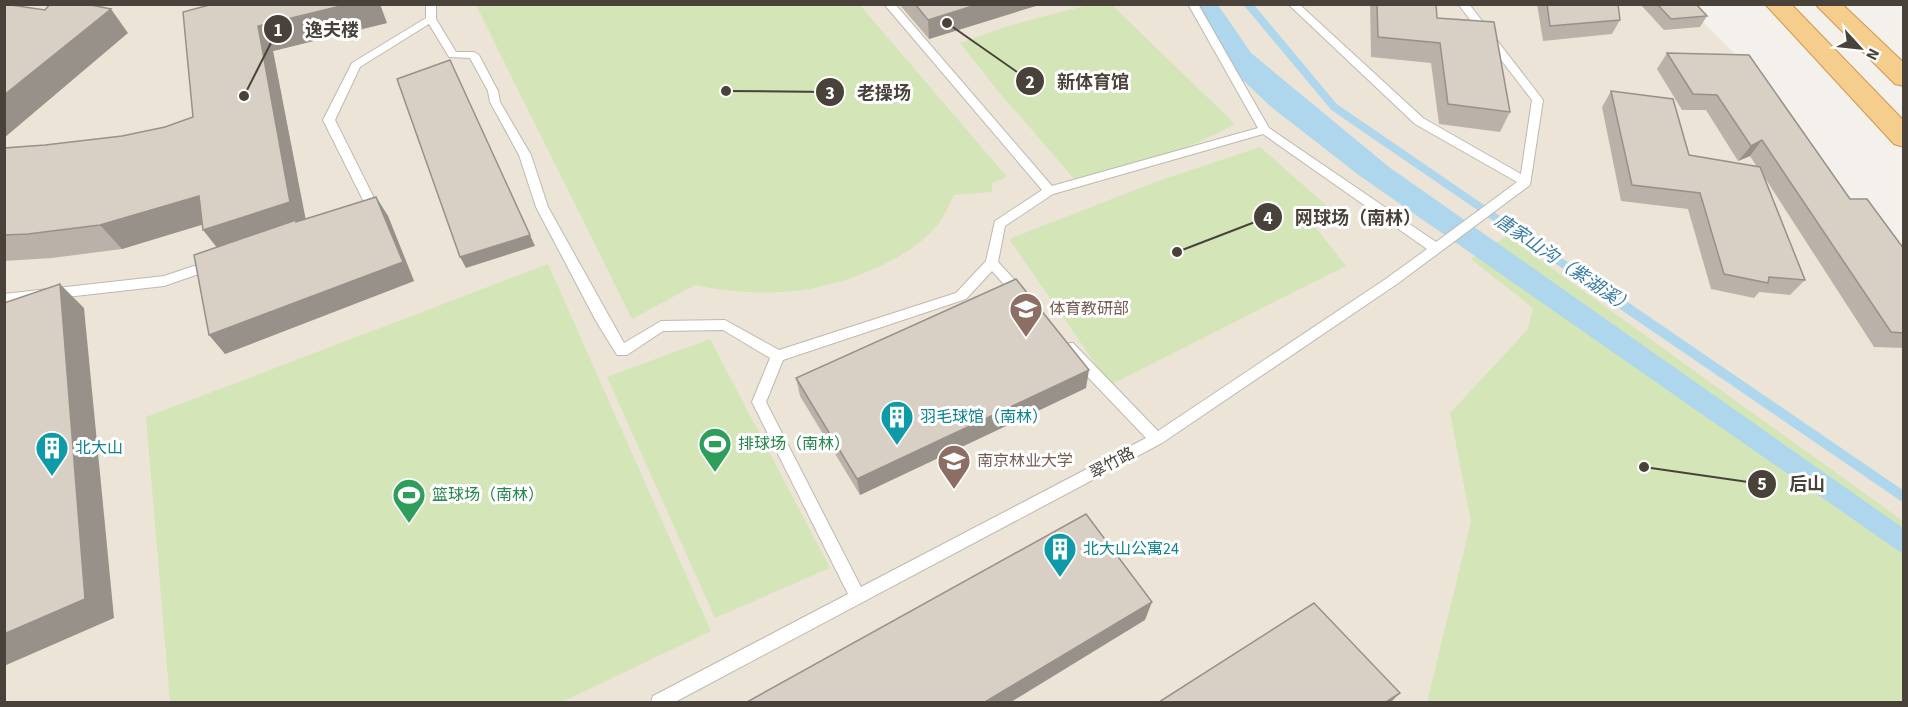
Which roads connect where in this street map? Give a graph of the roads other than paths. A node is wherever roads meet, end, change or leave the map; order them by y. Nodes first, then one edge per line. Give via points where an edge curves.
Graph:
1 (431, 4) edge
2 (889, 4) edge
3 (1193, 4) edge
4 (1293, 4) edge
5 (1463, 4) edge
6 (1777, 4) edge
7 (1827, 4) edge
8 (431, 19) junction
9 (1904, 78) edge
10 (1265, 130) junction
11 (1904, 138) edge
12 (1526, 182) junction
13 (1049, 191) junction
14 (353, 217) edge
15 (1436, 249) junction
16 (228, 260) edge
17 (992, 263) junction
18 (4, 299) edge
19 (1031, 305) edge
20 (1062, 339) edge
21 (778, 356) junction
22 (1157, 440) junction
23 (858, 597) junction
24 (658, 702) edge

1 - 8 lane
2 - 13 lane
3 - 10 lane
4 - 12 lane via 1419,121
5 - 12 lane via 1538,100
6 - 11 highway
7 - 9 highway
8 - 14 lane via 356,65 329,120 374,210
8 - 21 lane via 453,55 474,55 525,155 542,207 622,351 661,326 725,325
10 - 13 lane
10 - 15 lane
12 - 15 lane, 翠竹路
13 - 17 lane via 999,224
15 - 22 lane, 翠竹路
16 - 18 lane via 164,281
17 - 19 lane
17 - 21 lane via 961,296
20 - 22 lane
21 - 23 lane via 759,402
22 - 23 lane, 翠竹路
23 - 24 lane, 翠竹路

